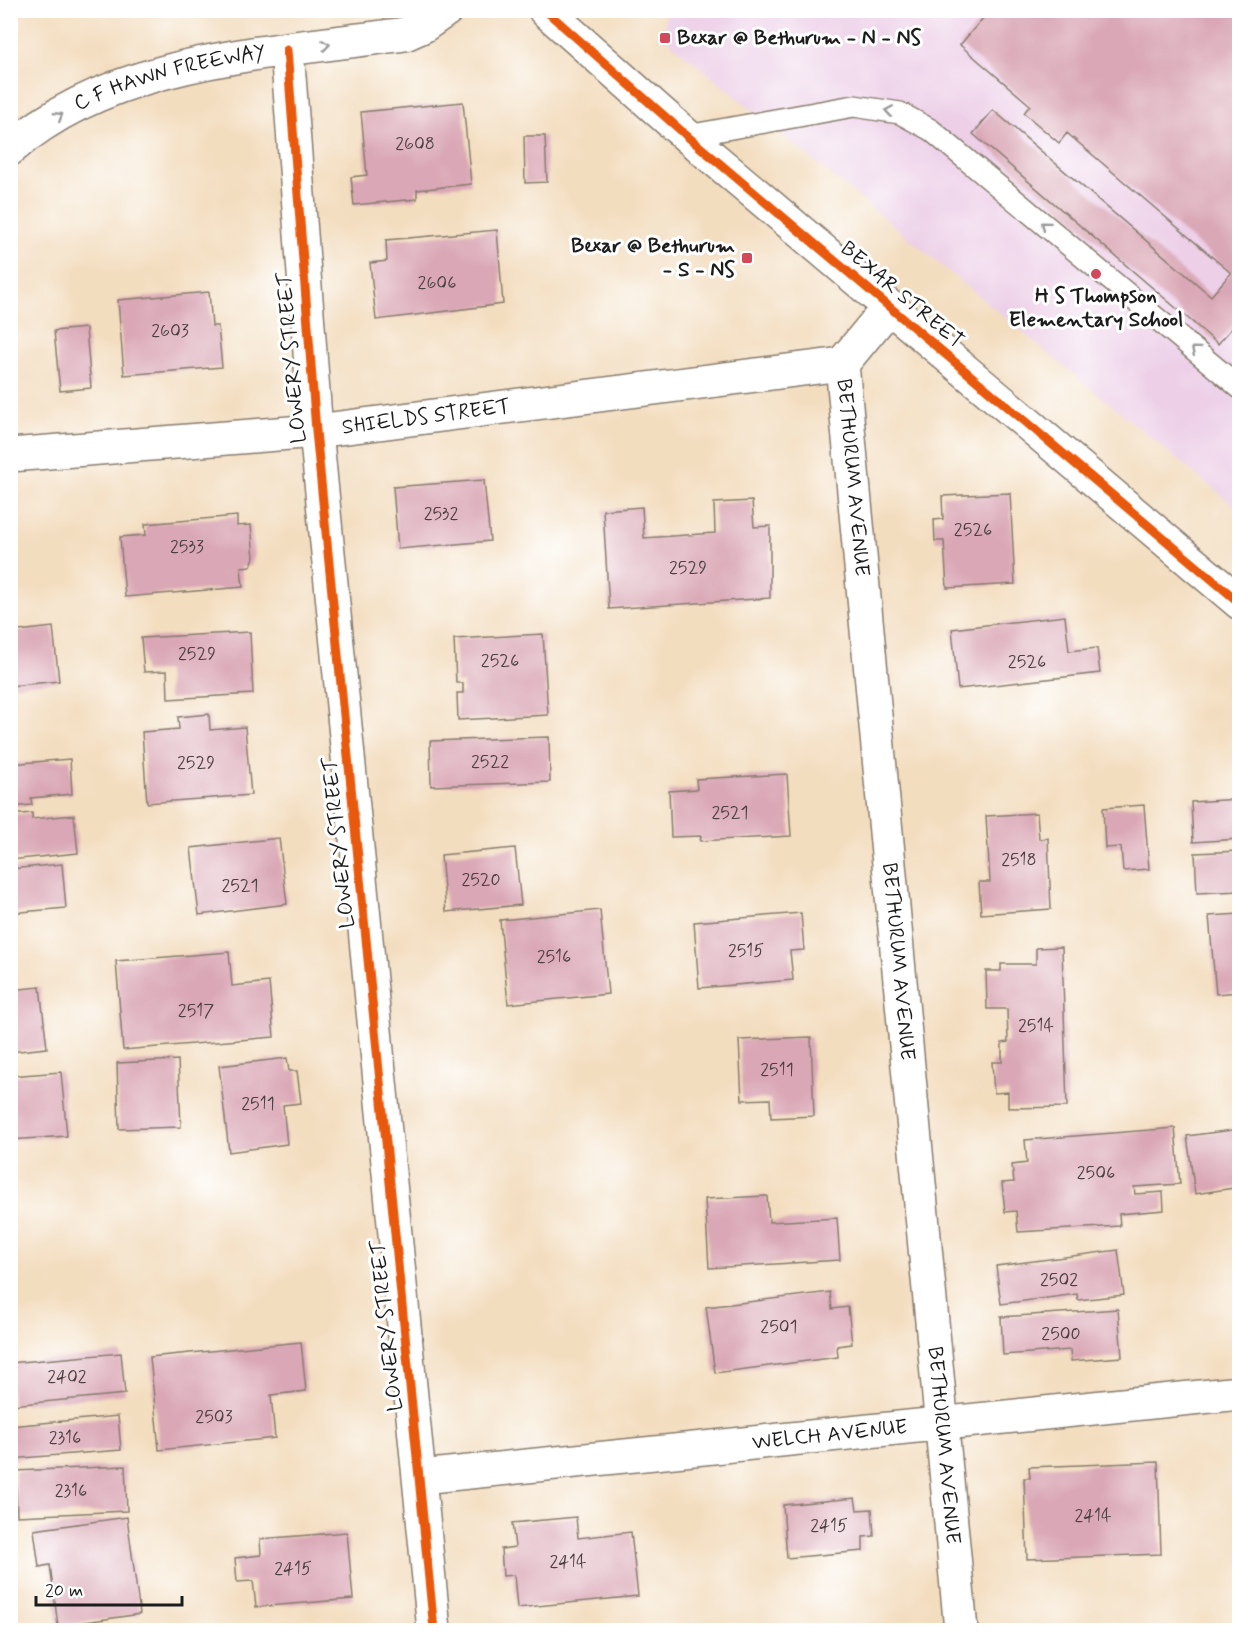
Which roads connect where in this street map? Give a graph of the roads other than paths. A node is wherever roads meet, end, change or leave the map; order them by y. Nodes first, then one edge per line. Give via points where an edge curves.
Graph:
1 (446, 10) edge
2 (546, 11) edge
3 (287, 50) junction
4 (687, 136) junction
5 (10, 149) edge
6 (889, 308) junction
7 (842, 364) junction
8 (1239, 388) edge
9 (315, 431) junction
10 (10, 455) edge
11 (1239, 603) edge
12 (1239, 1394) edge
13 (941, 1422) junction
14 (420, 1477) junction
15 (434, 1630) edge
16 (961, 1630) edge

3 -> 1 street, C F HAWN FREEWAY via 405,34
2 - 4 street, BEXAR STREET
5 -> 3 street, C F HAWN FREEWAY via 81,102 130,80
3 - 9 street, LOWERY STREET
4 - 6 street, BEXAR STREET
8 -> 4 lane via 931,130 900,113 854,106
6 - 7 street, BETHURUM AVENUE
6 - 11 street, BEXAR STREET
7 - 9 street, SHIELDS STREET
7 - 13 street, BETHURUM AVENUE
9 - 10 street, SHIELDS STREET
9 - 14 street, LOWERY STREET
12 - 13 street, WELCH AVENUE
13 - 14 street, WELCH AVENUE
13 - 16 street, BETHURUM AVENUE
14 - 15 street, LOWERY STREET

